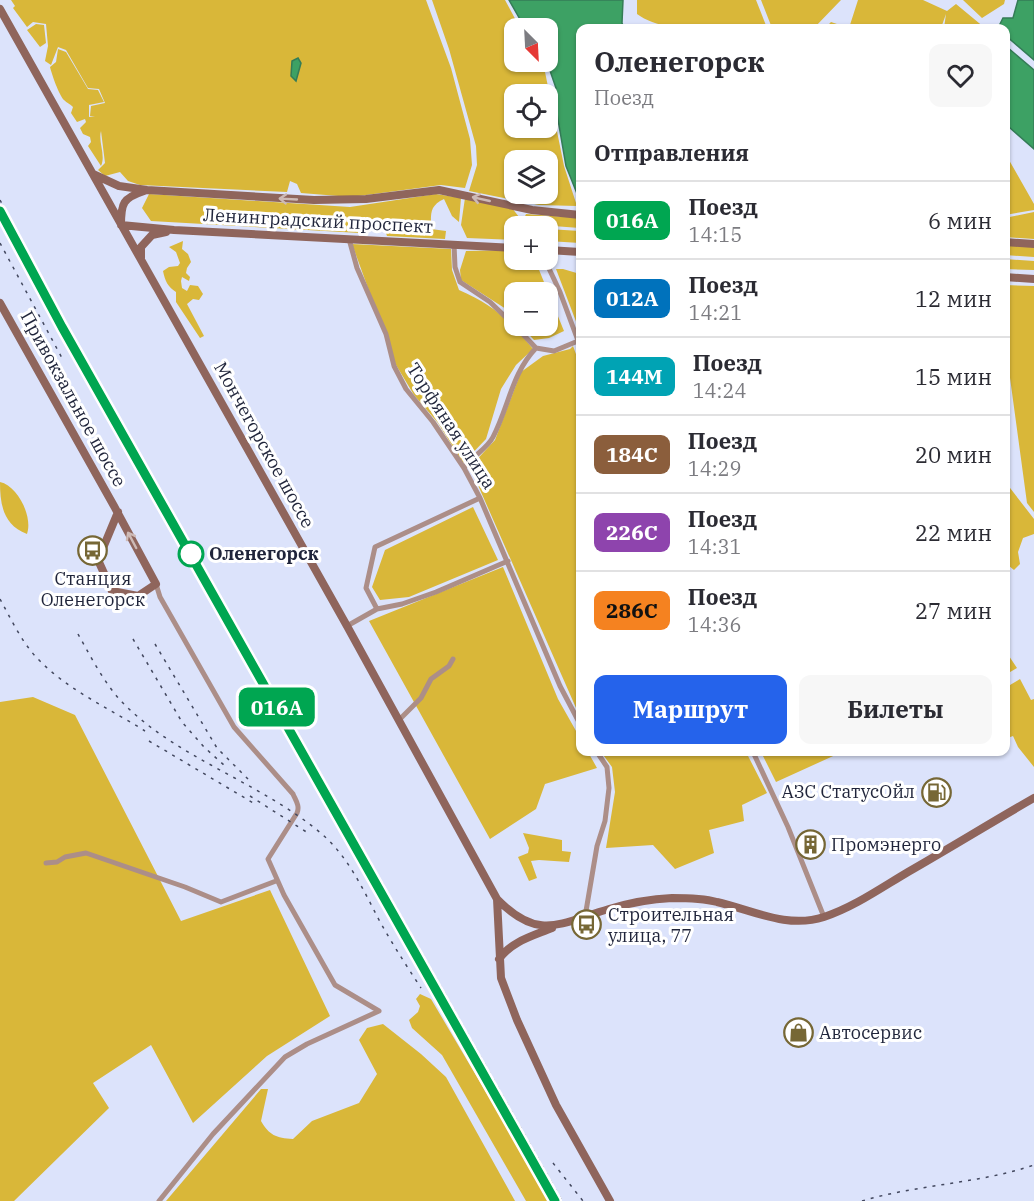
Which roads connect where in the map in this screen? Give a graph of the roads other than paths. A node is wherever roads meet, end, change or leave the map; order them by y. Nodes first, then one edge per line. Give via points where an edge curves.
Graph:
1 (0, 9) edge
2 (93, 174) junction
3 (147, 190) junction
4 (576, 215) edge
5 (121, 225) junction
6 (174, 230) junction
7 (349, 239) junction
8 (1010, 242) edge
9 (454, 244) junction
10 (1034, 244) edge
11 (504, 247) edge
12 (558, 251) edge
13 (576, 252) edge
14 (141, 258) junction
15 (550, 270) edge
16 (1010, 277) edge
17 (1034, 279) edge
18 (0, 303) edge
19 (504, 315) edge
20 (525, 336) edge
21 (576, 336) edge
22 (576, 345) edge
23 (536, 348) junction
24 (464, 468) junction
25 (480, 498) junction
26 (118, 512) junction
27 (508, 561) junction
28 (156, 584) junction
29 (377, 609) junction
30 (346, 626) junction
31 (453, 659) dead end
32 (576, 716) edge
33 (399, 720) junction
34 (600, 756) edge
35 (755, 756) edge
36 (1034, 798) edge
37 (46, 863) dead end
38 (276, 881) junction
39 (497, 899) junction
40 (585, 917) junction
41 (824, 917) junction
42 (557, 926) junction
43 (499, 959) junction
44 (159, 1201) edge
45 (610, 1201) edge

1 - 2 street, Мончегорское шоссе
2 - 3 street, Ленинградский проспект via 119,186
2 - 5 street, Мончегорское шоссе
4 -> 3 street, Ленинградский проспект via 532,210 439,190 328,201
3 - 5 street via 128,196 121,208
5 - 6 street, Ленинградский проспект
5 - 14 street, Мончегорское шоссе
6 - 7 street, Ленинградский проспект
6 - 14 street via 152,236 141,247
7 - 9 street, Ленинградский проспект
7 - 24 street, Торфяная улица via 357,268 386,334 394,366
8 - 10 street
9 - 11 street, Ленинградский проспект
9 - 19 street via 460,282
12 - 13 street
14 - 30 street, Мончегорское шоссе
15 - 21 street
16 - 17 street
18 - 26 street, Привокзальное шоссе
20 - 23 street
22 - 23 street via 554,351
23 - 24 street via 516,376 491,440
24 - 25 street, Торфяная улица
25 - 27 street, Торфяная улица
25 - 29 street via 375,547 366,588
28 -> 26 street, Привокзальное шоссе
26 - 28 street, Привокзальное шоссе via 98,560 112,591 138,596
27 - 29 street via 436,592
27 - 32 street, Торфяная улица
28 - 38 street, Привокзальное шоссе via 234,727 293,794 299,809 268,859
29 - 30 street
30 - 33 street, Мончегорское шоссе
31 - 33 street via 431,679 421,698
33 - 39 street, Мончегорское шоссе
34 - 40 street via 607,767 609,788
35 - 41 street
36 - 41 street via 873,893
37 - 38 street via 86,853 221,902
38 - 44 street via 335,985 379,1011 285,1057 213,1134
39 - 42 street via 524,921
39 - 43 street
40 - 41 street via 611,908 669,898 717,902 786,921
40 - 42 street
42 - 43 street via 520,941
43 - 45 street via 501,978 517,1020 556,1105

